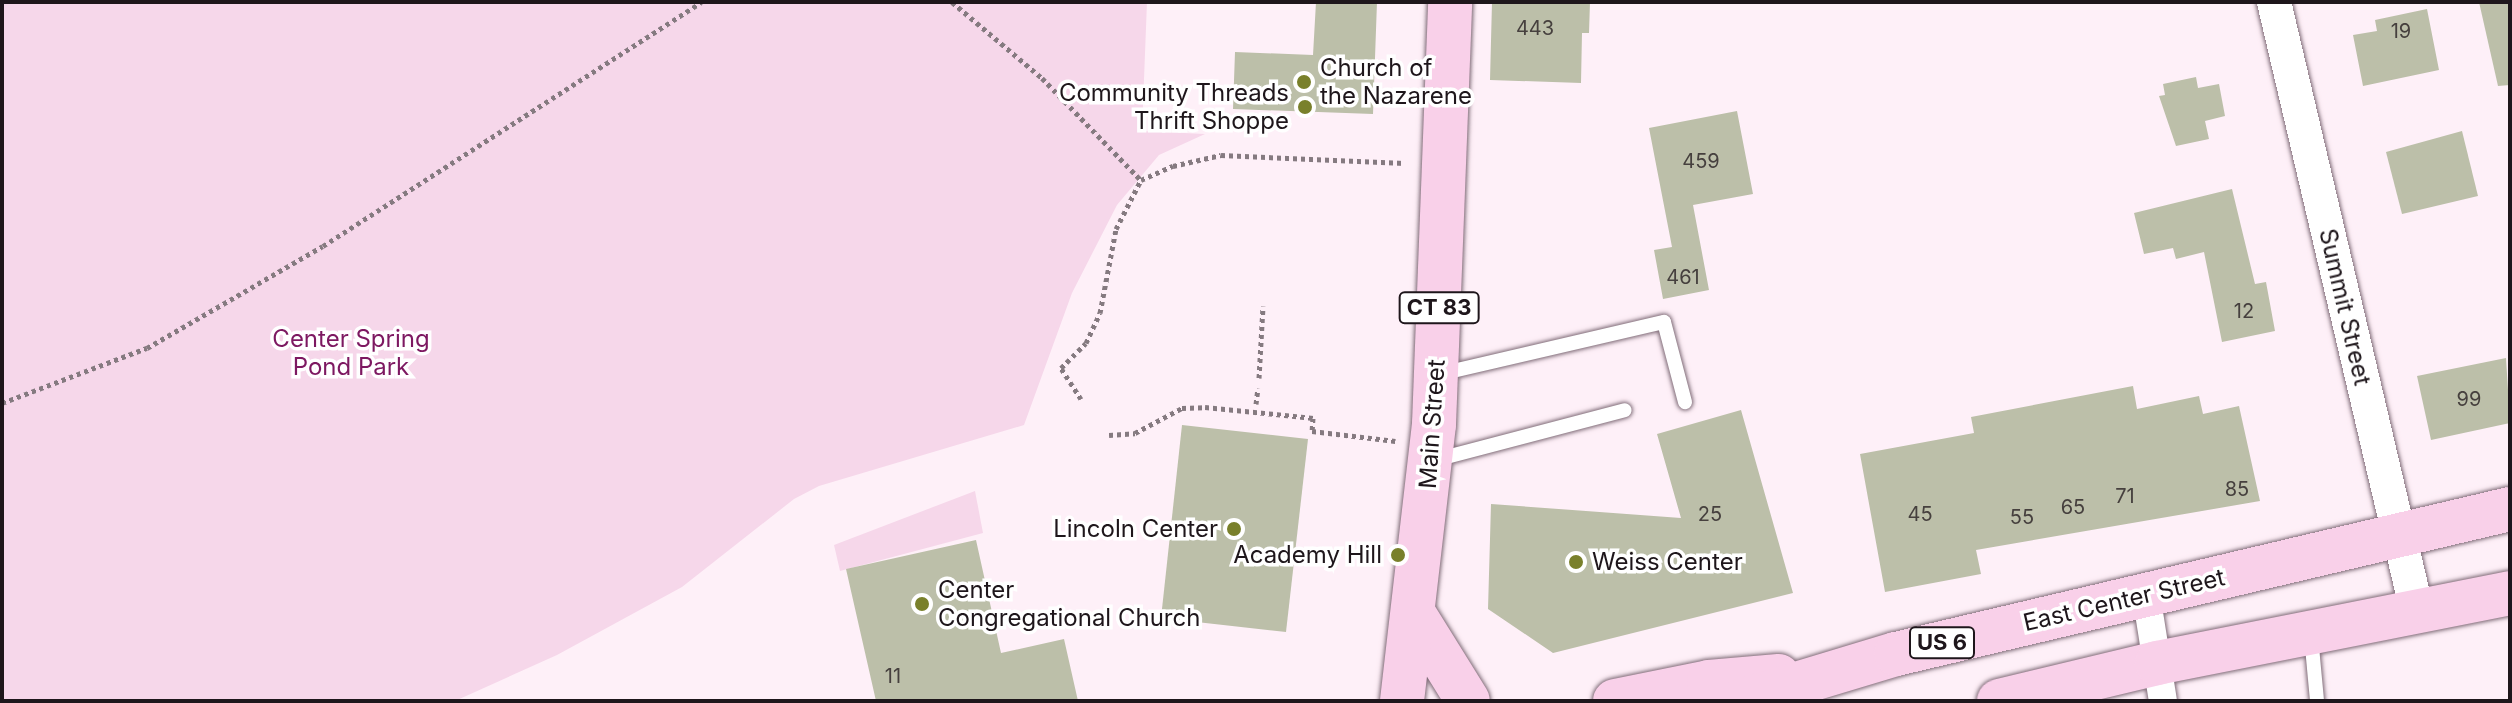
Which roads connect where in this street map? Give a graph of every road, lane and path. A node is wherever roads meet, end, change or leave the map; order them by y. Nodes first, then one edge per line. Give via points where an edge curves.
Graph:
1 (701, 2) edge
2 (952, 2) edge
3 (1450, 2) edge
4 (2274, 2) edge
5 (1410, 163) dead end
6 (1141, 180) junction
7 (1263, 306) dead end
8 (1436, 375) junction
9 (1259, 378) dead end
10 (1258, 388) dead end
11 (1081, 399) dead end
12 (1685, 402) dead end
13 (2, 403) edge
14 (1256, 404) dead end
15 (1625, 410) dead end
16 (1109, 435) dead end
17 (1413, 452) junction
18 (2510, 509) edge
19 (2399, 535) junction
20 (2510, 593) edge
21 (2146, 594) junction
22 (2417, 611) junction
23 (1414, 614) junction
24 (2311, 632) junction
25 (2160, 682) edge
26 (1818, 689) edge
27 (1402, 701) edge
28 (1468, 701) edge
29 (1615, 701) edge
30 (1740, 701) edge
31 (1999, 701) edge
32 (2317, 701) edge

1 - 13 path via 323,246 147,348
2 - 6 path via 1042,78
3 - 8 main road, Main Street / CT 83
4 - 19 street, Summit Street
5 - 6 path via 1221,155
6 - 11 path via 1116,229 1100,313 1086,343 1061,368
7 - 9 path
8 - 12 lane via 1664,322
8 - 17 main road, Main Street / CT 83
10 - 14 path
15 - 17 lane
16 - 17 path via 1135,433 1182,408 1205,407 1313,418 1312,431
17 - 23 main road, Main Street / CT 83
18 - 19 main road, East Center Street / US 6
19 - 21 main road, East Center Street / US 6
19 - 22 street, Summit Street
20 - 22 main road
21 - 25 street
21 - 26 main road, East Center Street / US 6
22 - 24 main road
23 - 27 main road, Main Street / CT 83
23 - 28 main road
24 - 25 main road
24 - 32 lane
25 - 31 main road
26 - 29 main road via 1728,679
26 - 30 main road, East Center Street / US 6

